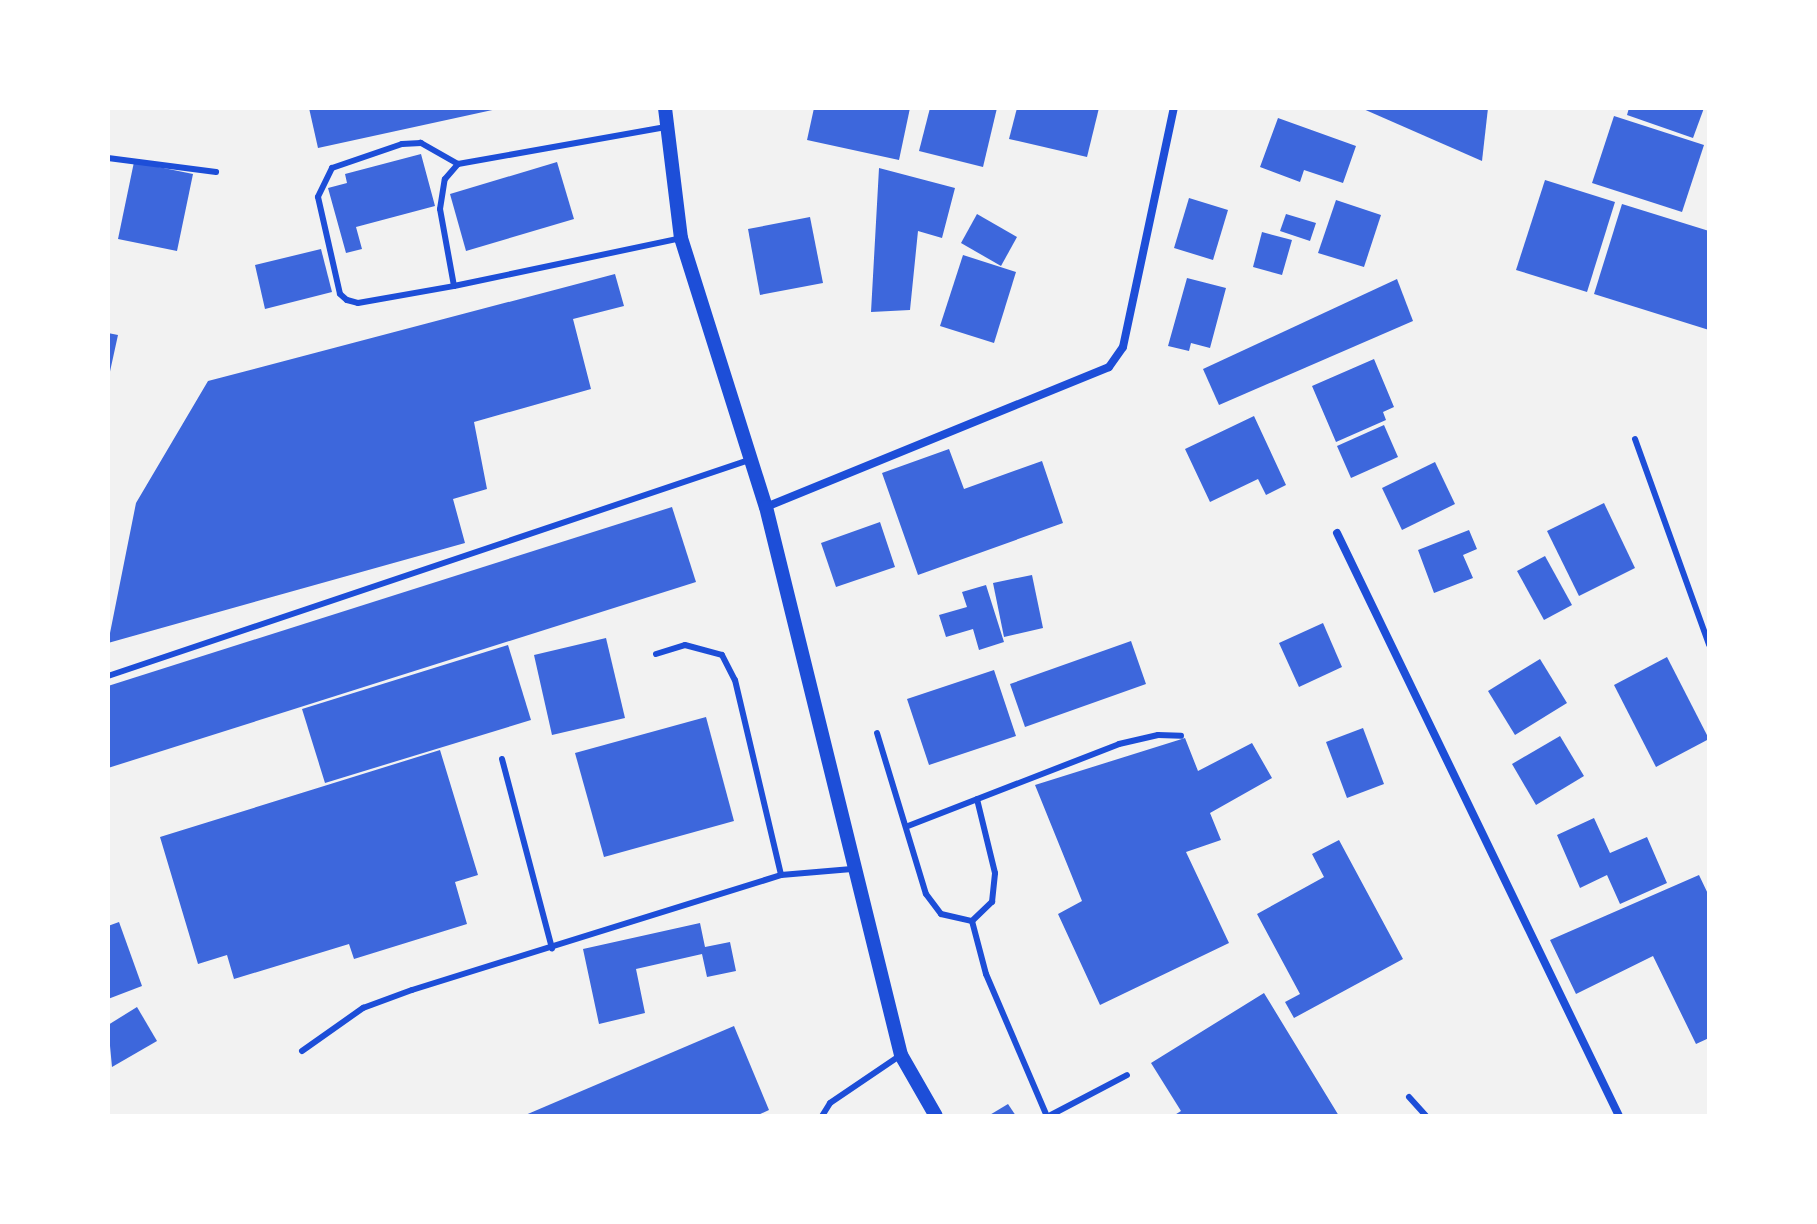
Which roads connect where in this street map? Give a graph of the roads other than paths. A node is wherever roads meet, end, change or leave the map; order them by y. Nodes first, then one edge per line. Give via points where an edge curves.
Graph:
1 (665, 108) edge
2 (1174, 108) edge
3 (666, 127) junction
4 (108, 158) edge
5 (458, 164) junction
6 (216, 172) dead end
7 (681, 238) junction
8 (454, 286) junction
9 (1635, 439) dead end
10 (752, 459) junction
11 (766, 507) junction
12 (1337, 533) dead end
13 (1709, 645) edge
14 (656, 654) dead end
15 (108, 676) edge
16 (877, 733) dead end
17 (1181, 736) dead end
18 (502, 759) dead end
19 (977, 799) junction
20 (908, 826) junction
21 (852, 869) junction
22 (781, 875) junction
23 (972, 921) junction
24 (552, 948) junction
25 (302, 1051) dead end
26 (901, 1055) junction
27 (1127, 1075) dead end
28 (1409, 1097) dead end
29 (822, 1116) edge
30 (936, 1116) edge
31 (1048, 1116) edge
32 (1426, 1116) edge
33 (1619, 1116) edge

1 - 3 street
2 - 11 street via 1123,347 1109,367
3 - 5 lane
3 - 7 street
4 - 6 lane
5 - 8 lane via 445,179 440,209
5 - 8 lane via 421,143 402,144 332,168 318,197 340,294 347,300 358,303
7 - 8 lane
7 - 10 street
9 - 13 lane
10 - 11 street
10 - 15 lane
11 - 21 street via 821,716
12 - 33 street
14 - 22 lane via 685,645 722,655 735,680
16 - 20 lane
17 - 19 lane via 1119,744
18 - 24 lane
19 - 20 lane
19 - 23 lane via 995,873 992,902
20 - 23 lane via 926,894 941,914
21 - 22 lane
21 - 26 street
22 - 24 lane
23 - 31 lane via 986,974
24 - 25 lane via 363,1008
26 - 29 lane via 830,1103
26 - 30 street
27 - 31 lane
28 - 32 lane

